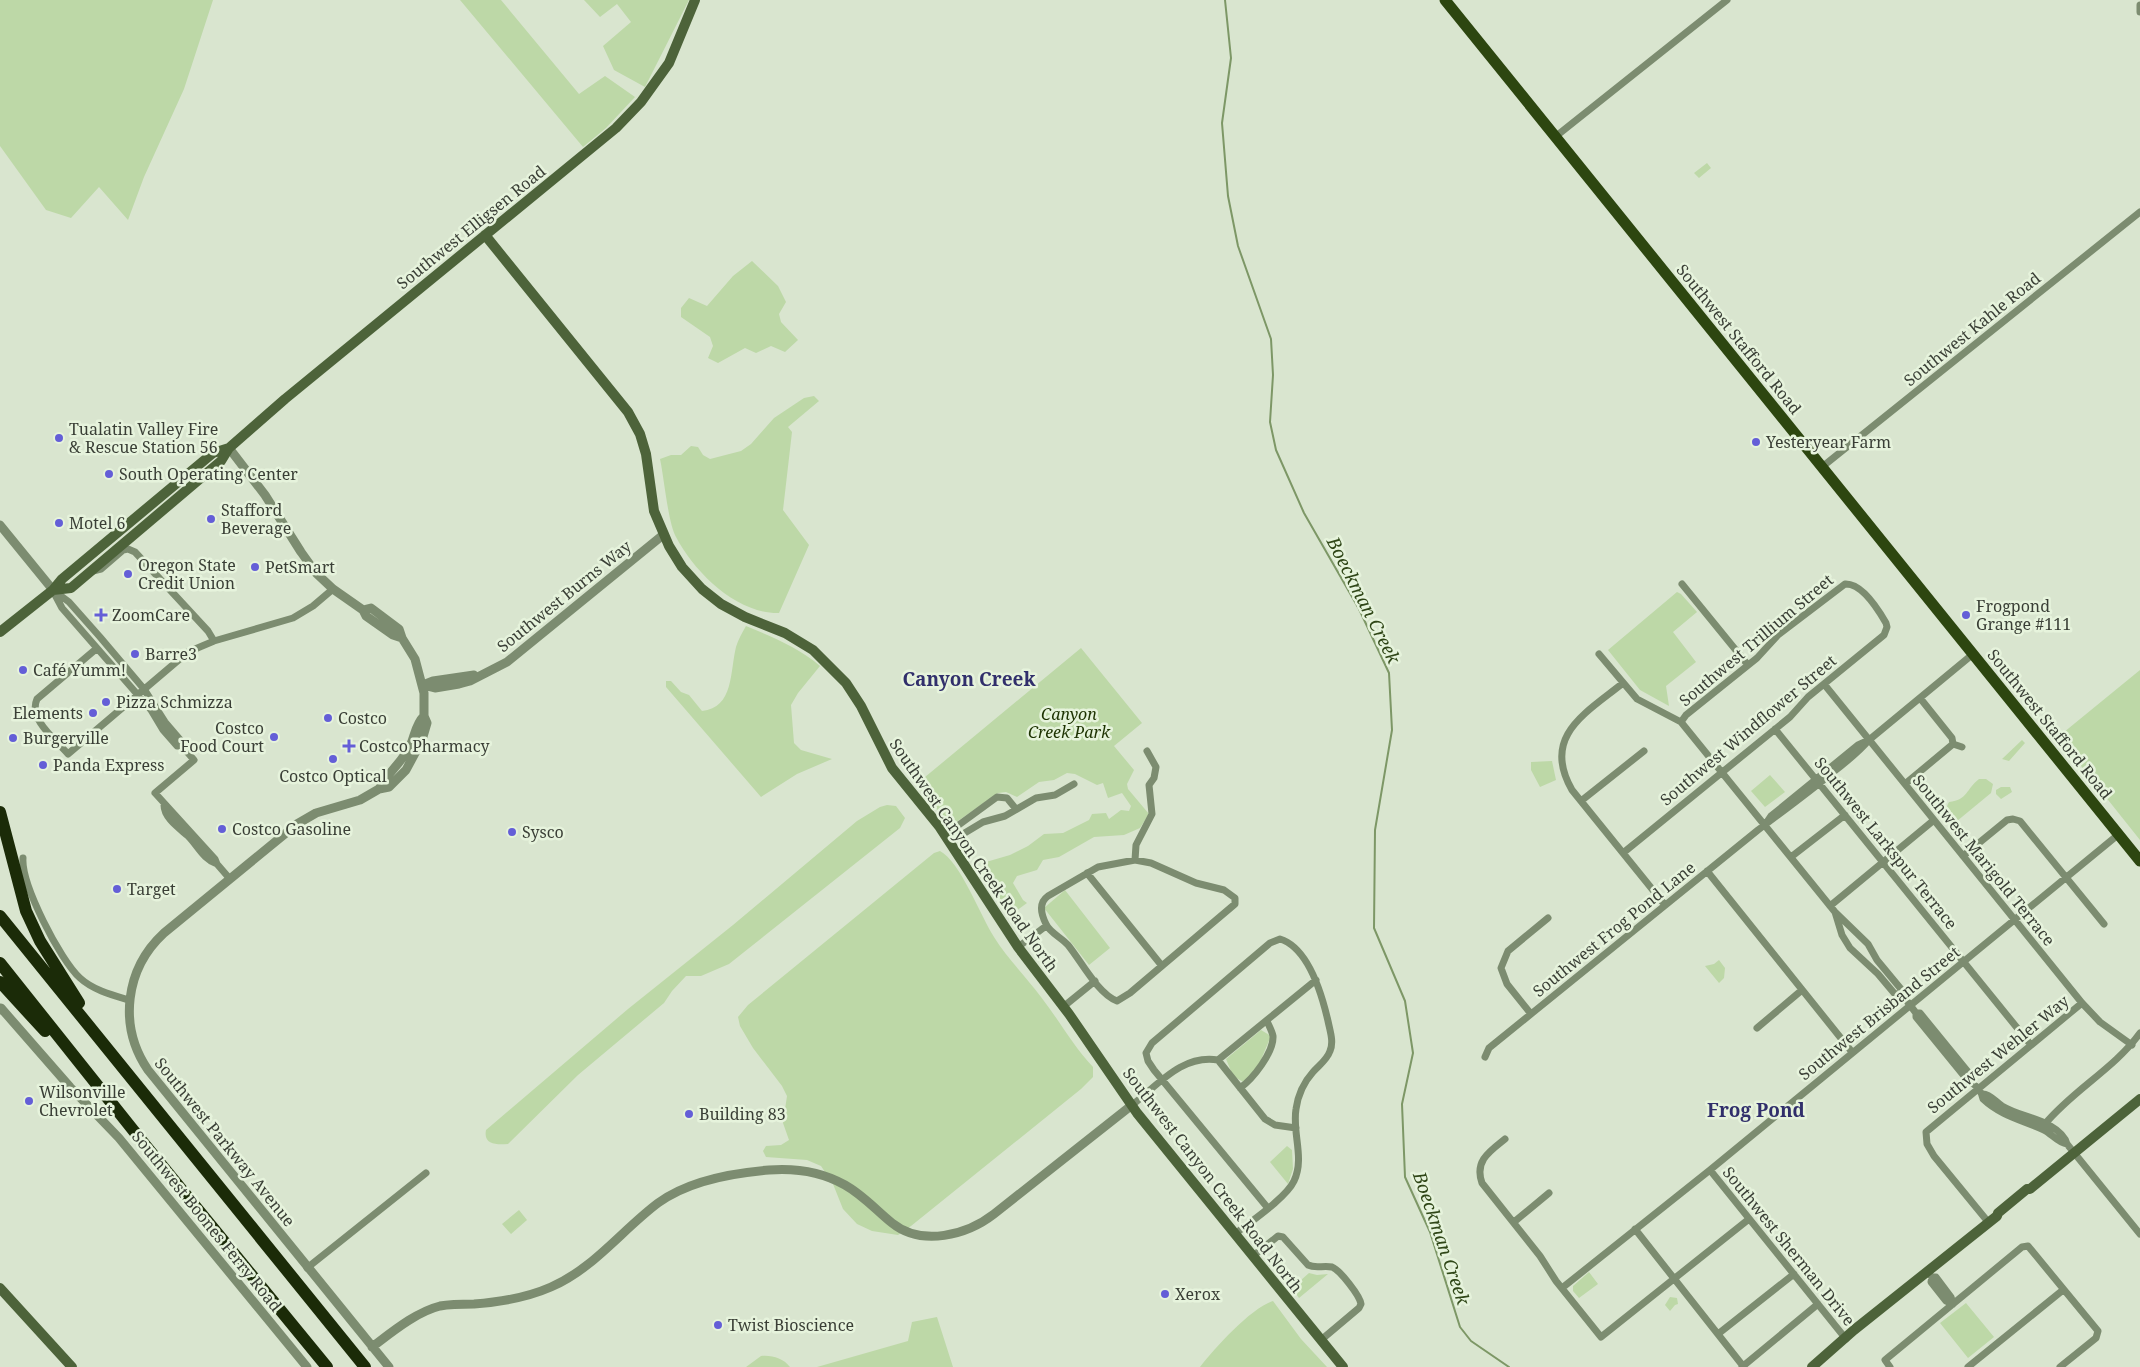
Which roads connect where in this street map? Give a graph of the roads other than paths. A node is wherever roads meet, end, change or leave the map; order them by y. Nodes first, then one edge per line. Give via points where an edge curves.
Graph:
1 (695, 0) edge
2 (1445, 0) edge
3 (1727, 0) edge
4 (2140, 5) edge
5 (2140, 12) edge
6 (1555, 137) junction
7 (2140, 212) edge
8 (485, 236) junction
9 (229, 448) junction
10 (1822, 467) junction
11 (0, 525) edge
12 (663, 536) junction
13 (90, 572) junction
14 (1850, 583) joint
15 (1682, 584) dead end
16 (333, 589) junction
17 (53, 590) junction
18 (0, 632) edge
19 (214, 641) junction
20 (96, 649) junction
21 (1599, 654) dead end
22 (1973, 654) junction
23 (1748, 665) junction
24 (1623, 683) junction
25 (1824, 684) junction
26 (423, 685) junction
27 (144, 689) junction
28 (137, 694) junction
29 (1920, 698) junction
30 (1681, 722) junction
31 (1775, 729) junction
32 (1869, 740) junction
33 (1953, 744) junction
34 (182, 746) junction
35 (1962, 747) dead end
36 (1146, 751) dead end
37 (1644, 751) dead end
38 (1722, 772) junction
39 (1818, 781) junction
40 (1074, 784) dead end
41 (1905, 784) junction
42 (1581, 801) junction
43 (1016, 809) junction
44 (0, 812) edge
45 (1845, 815) junction
46 (1934, 820) junction
47 (1765, 825) junction
48 (963, 834) dead end
49 (2119, 834) junction
50 (945, 835) junction
51 (1623, 853) junction
52 (1963, 856) junction
53 (1791, 857) junction
54 (22, 858) dead end
55 (1135, 860) junction
56 (2140, 861) edge
57 (1883, 862) junction
58 (1707, 871) junction
59 (1087, 873) junction
60 (2067, 877) junction
61 (230, 879) junction
62 (1665, 905) junction
63 (1832, 909) junction
64 (0, 916) edge
65 (1548, 918) dead end
66 (2015, 920) junction
67 (2104, 924) dead end
68 (1046, 926) junction
69 (1018, 947) junction
70 (1964, 962) junction
71 (0, 963) edge
72 (1162, 966) junction
73 (1316, 980) junction
74 (1095, 981) junction
75 (0, 982) edge
76 (1802, 990) junction
77 (1903, 996) junction
78 (129, 1000) junction
79 (2082, 1003) junction
80 (1910, 1005) junction
81 (1063, 1007) junction
82 (1, 1009) edge
83 (1531, 1014) junction
84 (1267, 1022) junction
85 (1756, 1028) dead end
86 (2140, 1033) edge
87 (105, 1045) junction
88 (2031, 1045) junction
89 (2132, 1045) junction
90 (1852, 1052) junction
91 (1485, 1057) dead end
92 (1218, 1060) junction
93 (1163, 1081) junction
94 (1240, 1088) junction
95 (1978, 1088) junction
96 (2140, 1099) edge
97 (1132, 1105) junction
98 (116, 1108) junction
99 (2045, 1124) junction
100 (1296, 1128) junction
101 (1505, 1139) dead end
102 (2067, 1144) junction
103 (2075, 1154) junction
104 (1710, 1170) junction
105 (426, 1173) dead end
106 (1549, 1193) dead end
107 (1267, 1207) junction
108 (1749, 1219) junction
109 (1514, 1222) junction
110 (1989, 1224) junction
111 (1635, 1229) junction
112 (1235, 1234) junction
113 (2140, 1234) edge
114 (1253, 1256) junction
115 (307, 1268) junction
116 (1794, 1274) junction
117 (1930, 1275) junction
118 (1673, 1278) junction
119 (0, 1288) edge
120 (1562, 1288) junction
121 (2063, 1290) junction
122 (1818, 1304) junction
123 (1953, 1304) junction
124 (1718, 1334) junction
125 (1847, 1338) junction
126 (1321, 1340) junction
127 (372, 1347) junction
128 (72, 1367) edge
129 (307, 1367) edge
130 (327, 1367) edge
131 (364, 1367) edge
132 (389, 1367) edge
133 (1343, 1367) edge
134 (1742, 1367) edge
135 (1812, 1367) edge
136 (1890, 1367) edge
137 (1968, 1367) edge
138 (2060, 1367) edge

1 - 8 main road, Southwest Elligsen Road via 669,63 628,117
2 - 6 main road, Southwest Stafford Road
3 - 6 street
4 - 5 street
6 - 10 main road, Southwest Stafford Road
7 - 10 street, Southwest Kahle Road
8 - 9 main road, Southwest Elligsen Road
8 - 12 main road, Southwest Canyon Creek Road North via 628,412 643,442 654,511
9 - 13 main road, Southwest Elligsen Road via 222,461
9 - 16 street, Southwest Parkway Avenue via 265,495 306,560
9 - 17 main road, Southwest Elligsen Road via 213,453 62,579
10 - 22 main road, Southwest Stafford Road
11 - 17 street
12 - 26 street, Southwest Burns Way via 518,654 470,681 435,688
12 - 50 main road, Southwest Canyon Creek Road North via 682,567 707,594 740,614 801,642 836,671 858,700 892,768
13 - 17 main road, Southwest Elligsen Road via 71,588
13 - 19 street via 101,569 123,550 135,552
14 - 23 street, Southwest Trillium Street via 1841,586 1778,636
14 - 25 street, Southwest Windflower Street via 1860,588 1887,627 1884,635
15 - 23 street
16 - 19 street via 293,618
16 - 26 street, Southwest Parkway Avenue via 363,610 371,608 399,629 415,658
17 - 18 main road, Southwest Elligsen Road
17 - 20 street via 62,608
17 - 27 street via 69,602
19 - 27 street via 188,652
20 - 28 street
20 - 28 street via 38,699 34,707 36,717 68,754
21 - 24 street
22 - 29 street, Southwest Frog Pond Lane
22 - 49 main road, Southwest Stafford Road
23 - 30 street, Southwest Trillium Street
24 - 30 street via 1641,702
24 - 42 street via 1580,718 1566,735 1561,755 1564,774
25 - 31 street, Southwest Windflower Street
25 - 32 street, Southwest Marigold Terrace
26 - 61 street, Southwest Parkway Avenue via 427,723 414,758 396,781 360,800 305,818
27 - 28 street
27 - 34 street via 183,742
28 - 34 street via 163,730 177,746
29 - 32 street, Southwest Frog Pond Lane
29 - 33 street via 1952,738
30 - 38 street
31 - 38 street, Southwest Windflower Street
31 - 39 street, Southwest Larkspur Terrace
32 - 39 street, Southwest Frog Pond Lane via 1862,749
32 - 41 street, Southwest Marigold Terrace
33 - 35 street
33 - 41 street
34 - 61 street via 194,760 155,793 182,820
36 - 55 street via 1156,767 1149,785 1153,809 1136,845
37 - 42 street
38 - 47 street
38 - 51 street, Southwest Windflower Street
39 - 45 street, Southwest Larkspur Terrace
39 - 47 street, Southwest Frog Pond Lane via 1771,816
40 - 43 street via 1056,795 1036,798
41 - 46 street, Southwest Marigold Terrace
42 - 51 street
43 - 48 street
43 - 50 street via 1007,798 997,798
44 - 87 highway via 20,891 33,927
45 - 53 street
45 - 57 street, Southwest Larkspur Terrace
46 - 52 street, Southwest Marigold Terrace
46 - 57 street
47 - 53 street
47 - 58 street, Southwest Frog Pond Lane
49 - 56 main road, Southwest Stafford Road
49 - 60 street, Southwest Brisband Street
50 - 69 main road, Southwest Canyon Creek Road North
51 - 62 street
52 - 60 street via 2008,820 2016,819 2024,823
52 - 66 street, Southwest Marigold Terrace
53 - 63 street
54 - 78 street via 38,911 70,968 90,987
55 - 59 street via 1103,865
55 - 72 street via 1224,890 1234,898 1232,908
57 - 63 street
57 - 70 street, Southwest Larkspur Terrace
58 - 62 street, Southwest Frog Pond Lane
58 - 76 street
59 - 68 street via 1044,898 1041,908
59 - 72 street
60 - 66 street, Southwest Brisband Street
60 - 67 street
61 - 78 street, Southwest Parkway Avenue via 151,947 135,974
62 - 83 street, Southwest Frog Pond Lane
63 - 77 street via 1868,944
63 - 77 street via 1850,948 1894,993
64 - 87 highway
65 - 83 street via 1508,951 1501,968 1507,984
66 - 70 street, Southwest Brisband Street
66 - 79 street, Southwest Marigold Terrace
68 - 69 street
68 - 74 street via 1069,946
69 - 81 main road, Southwest Canyon Creek Road North
70 - 80 street, Southwest Brisband Street
70 - 88 street, Southwest Larkspur Terrace
71 - 98 highway
72 - 74 street via 1117,1001 1111,999
73 - 84 street
73 - 93 street via 1286,941 1280,939 1270,943 1148,1048 1146,1058
73 - 100 street via 1331,1034 1331,1046 1328,1056 1301,1091 1295,1112
74 - 81 street
75 - 98 highway
76 - 85 street
76 - 90 street
77 - 80 street
78 - 115 street, Southwest Parkway Avenue via 133,1039 144,1065
79 - 88 street, Southwest Wehler Way
79 - 89 street, Southwest Marigold Terrace via 2100,1022
80 - 90 street, Southwest Brisband Street
80 - 95 street via 1916,1017 1969,1082
81 - 97 main road, Southwest Canyon Creek Road North
82 - 129 street, Southwest Boones Ferry Road via 119,1138
83 - 91 street, Southwest Frog Pond Lane via 1489,1048
84 - 92 street
84 - 94 street via 1273,1038 1270,1049 1252,1079
86 - 89 street
87 - 131 highway
88 - 95 street, Southwest Wehler Way
89 - 99 street
90 - 104 street, Southwest Brisband Street
92 - 93 street via 1203,1058 1188,1062
92 - 94 street
93 - 97 street
93 - 107 street
94 - 100 street via 1270,1123
95 - 99 street via 2002,1106
95 - 102 street via 1984,1099 2005,1115 2045,1130
95 - 110 street, Southwest Wehler Way via 1928,1129 1925,1139 1934,1156
96 - 103 main road
97 - 112 main road, Southwest Canyon Creek Road North
97 - 127 street via 994,1214 964,1231 927,1236 904,1230 851,1188 811,1172 769,1170 738,1174 666,1197 580,1270 555,1285 528,1296 440,1306 417,1316
98 - 130 highway
99 - 102 street via 2062,1136
100 - 107 street via 1296,1176 1289,1189
101 - 109 street via 1484,1158 1479,1176
102 - 103 street
103 - 110 main road
103 - 113 street
104 - 108 street, Southwest Sherman Drive
104 - 111 street, Southwest Brisband Street
105 - 115 street
106 - 109 street
107 - 112 street
108 - 116 street, Southwest Sherman Drive
108 - 118 street
109 - 120 street
110 - 117 main road
111 - 118 street
111 - 120 street, Southwest Brisband Street
112 - 114 main road, Southwest Canyon Creek Road North
114 - 126 main road, Southwest Canyon Creek Road North
114 - 126 street via 1278,1236 1283,1237 1308,1264 1337,1270 1358,1295 1362,1304 1360,1308
115 - 127 street, Southwest Parkway Avenue
116 - 122 street, Southwest Sherman Drive
116 - 124 street
117 - 123 street via 1946,1301
117 - 125 main road
118 - 120 street via 1601,1337
118 - 124 street
119 - 128 main road
121 - 123 street via 2028,1246 2022,1247
121 - 137 street
121 - 138 street via 2098,1334
122 - 125 street, Southwest Sherman Drive
122 - 134 street
123 - 136 street via 1885,1360
124 - 134 street
125 - 135 main road
126 - 133 main road, Southwest Canyon Creek Road North
127 - 132 street, Southwest Parkway Avenue

